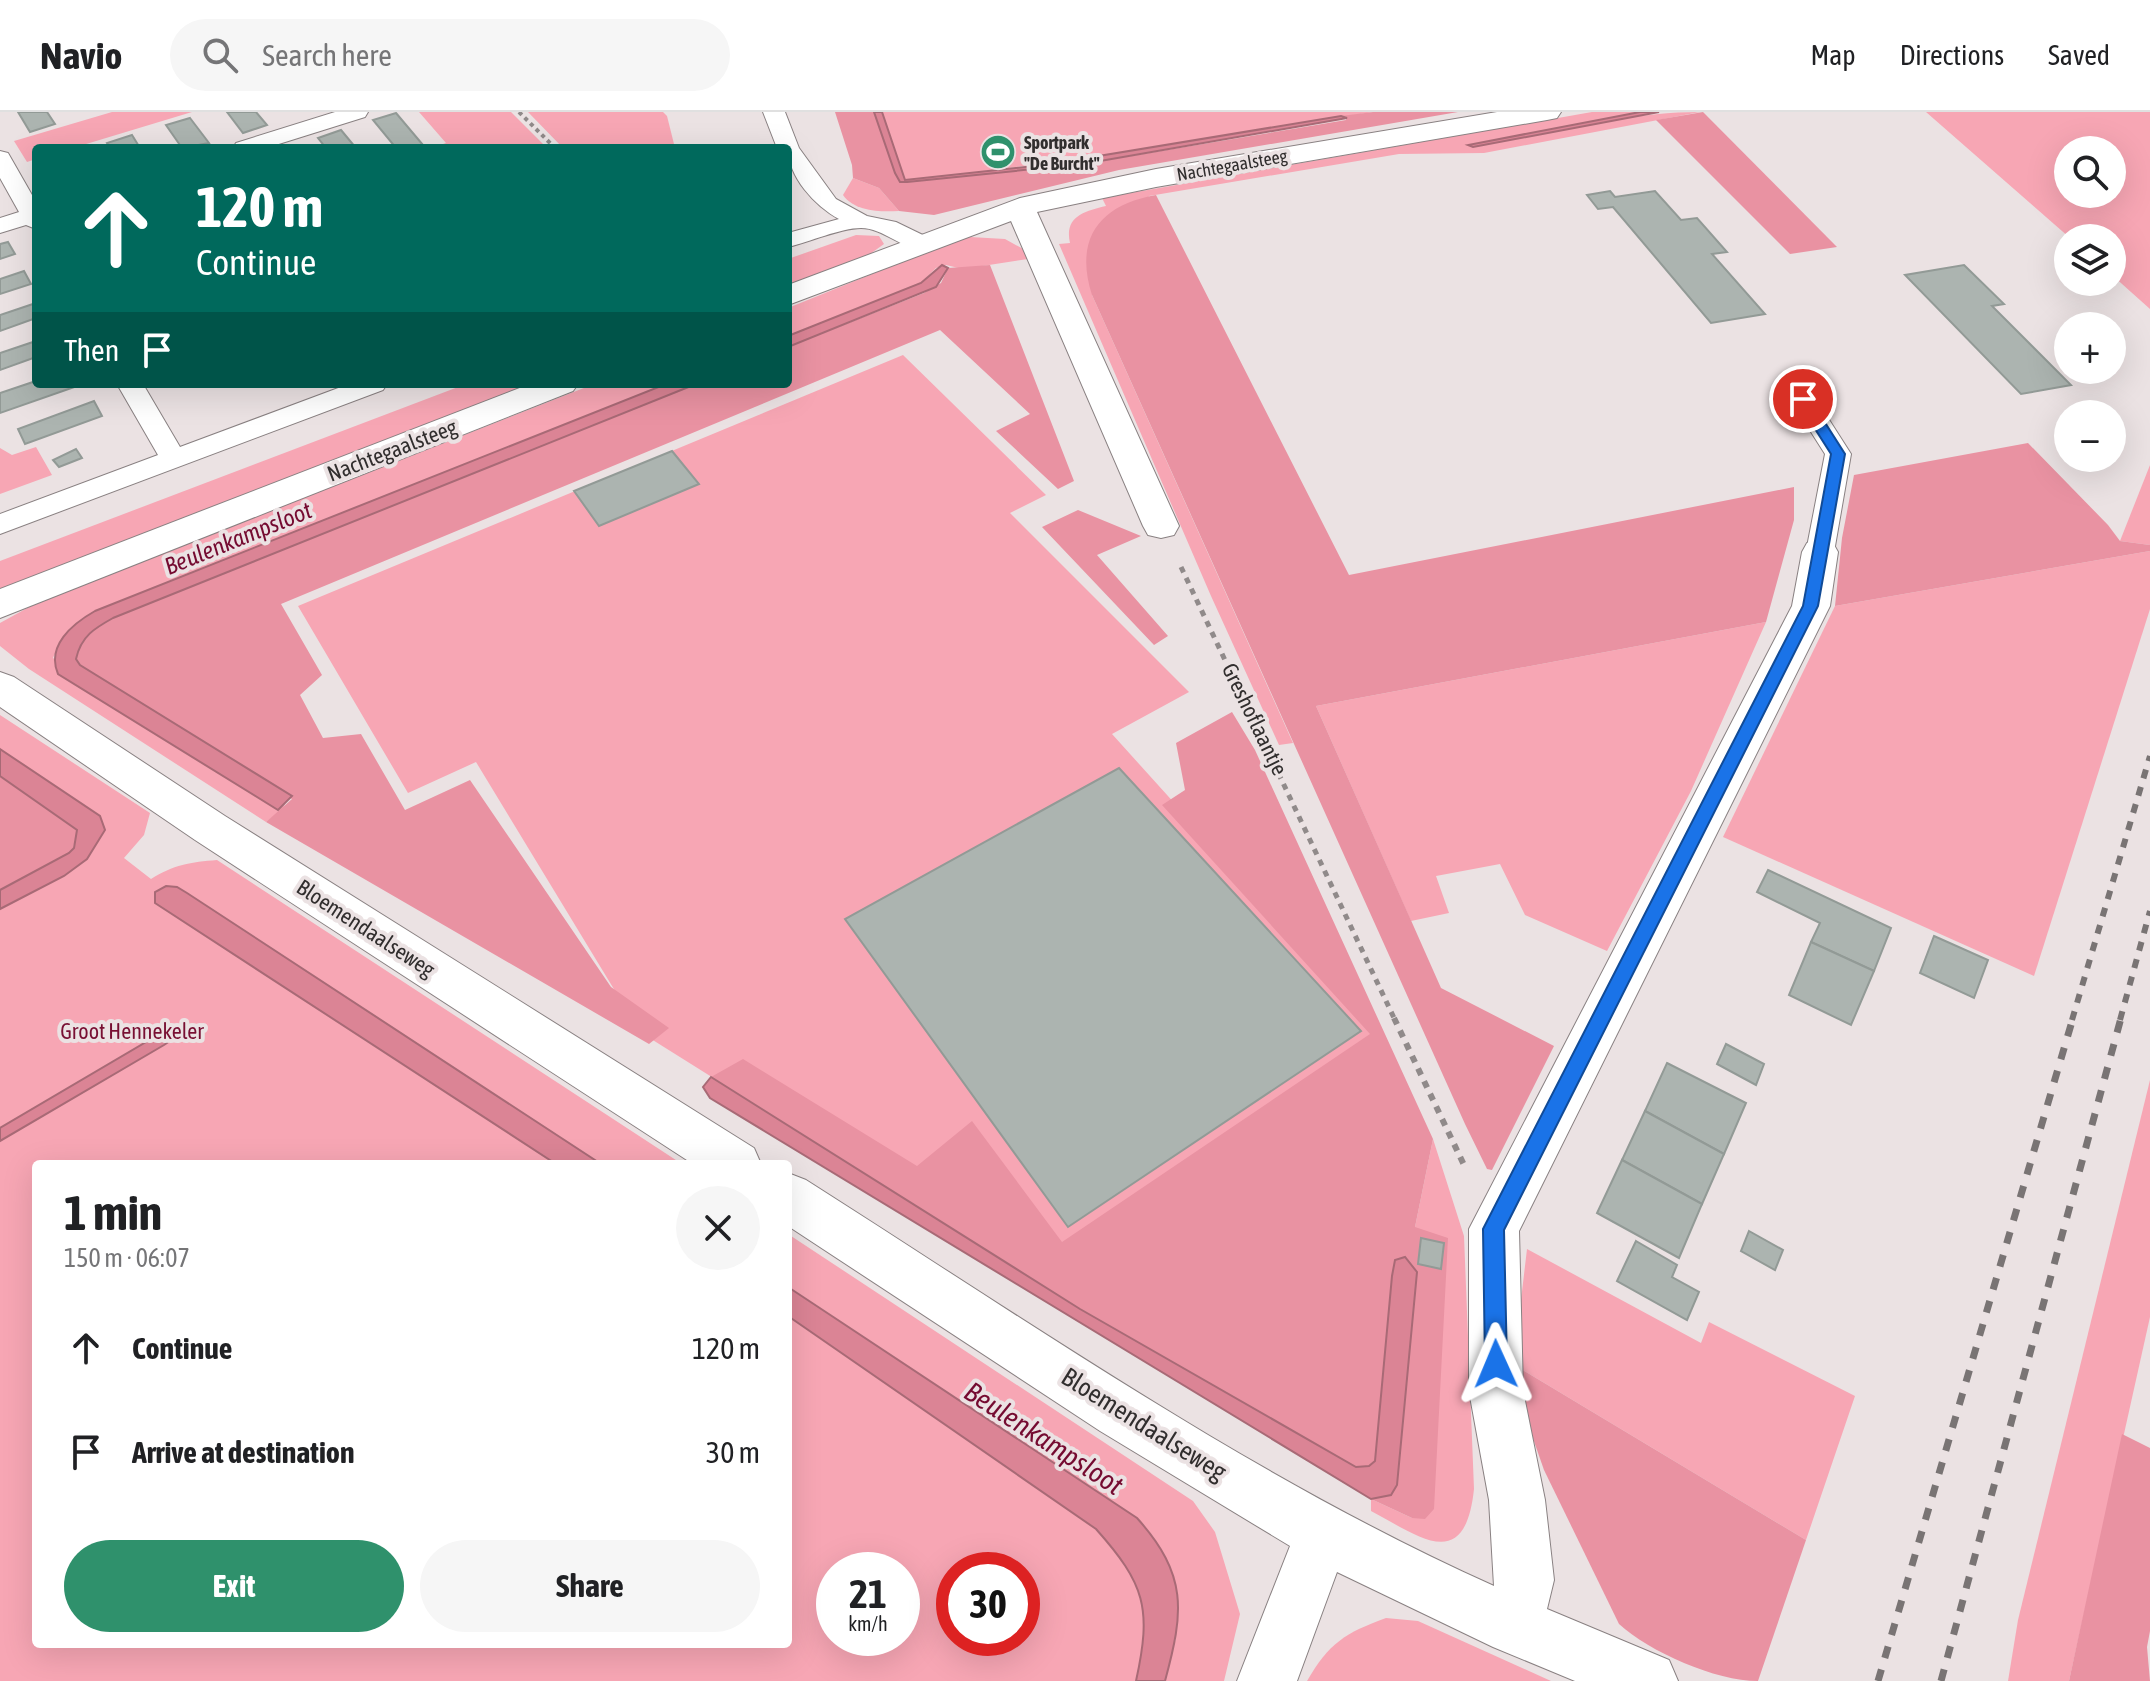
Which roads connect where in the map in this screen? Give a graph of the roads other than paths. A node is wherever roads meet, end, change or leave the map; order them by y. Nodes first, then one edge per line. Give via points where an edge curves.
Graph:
1 (357, 112) edge
2 (774, 112) edge
3 (1547, 112) edge
4 (257, 144) edge
5 (786, 144) edge
6 (792, 154) edge
7 (0, 158) edge
8 (1020, 207) junction
9 (32, 212) edge
10 (32, 218) edge
11 (860, 221) junction
12 (0, 226) edge
13 (792, 239) edge
14 (923, 244) junction
15 (792, 294) edge
16 (132, 388) edge
17 (363, 388) edge
18 (551, 388) edge
19 (1803, 399) dead end
20 (173, 458) junction
21 (0, 524) edge
22 (1161, 526) road end
23 (1820, 552) joint
24 (0, 604) edge
25 (0, 687) edge
26 (730, 1160) edge
27 (792, 1200) edge
28 (1323, 1533) junction
29 (1514, 1626) junction
30 (1267, 1681) edge
31 (1648, 1681) edge

1 - 4 lane
2 - 5 lane
3 - 8 street, Nachtegaalsteeg via 1156,178
6 - 11 lane via 828,204
7 - 9 lane
8 - 14 street, Nachtegaalsteeg
8 - 22 street
10 - 12 lane
11 - 13 lane
11 - 14 lane
14 - 15 street, Nachtegaalsteeg
16 - 20 lane
17 - 20 lane
18 - 24 street, Nachtegaalsteeg
19 - 23 lane via 1838,454
20 - 21 lane
23 - 29 street via 1811,606 1494,1229 1496,1391 1517,1500 1525,1580
25 - 26 street, Bloemendaalseweg via 210,828
27 - 28 street, Bloemendaalseweg via 1156,1433
28 - 29 street, Bloemendaalseweg
28 - 30 street
29 - 31 street, Bloemendaalseweg

